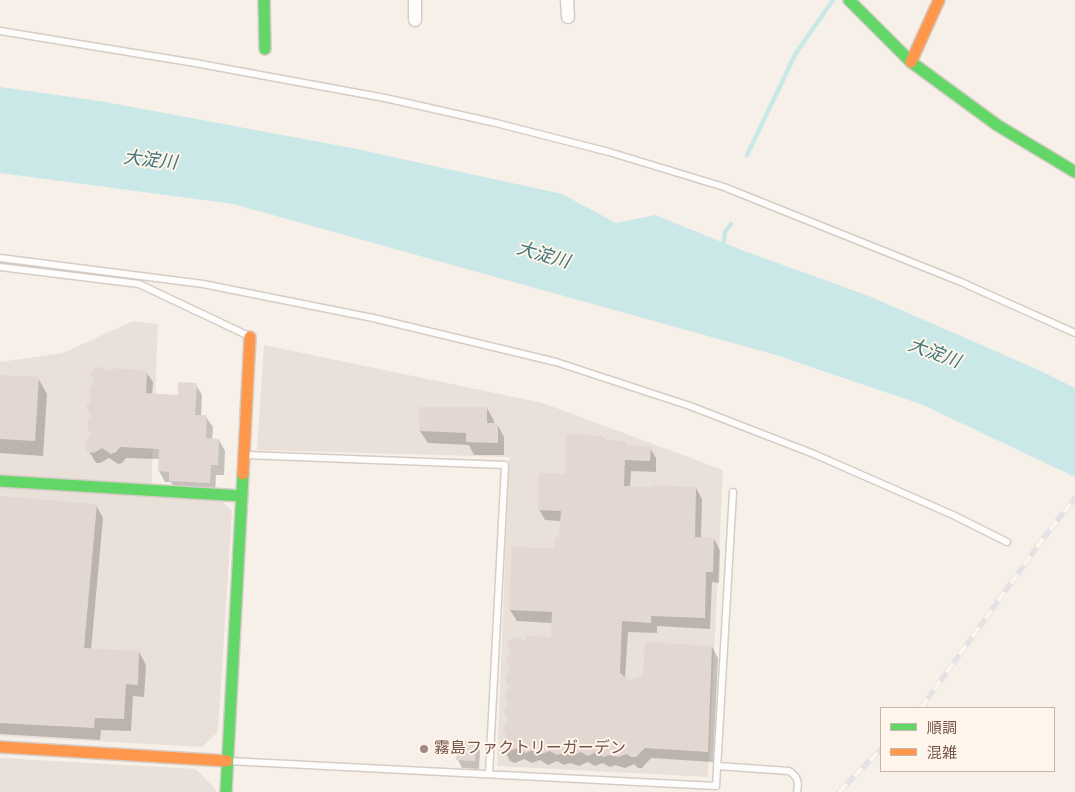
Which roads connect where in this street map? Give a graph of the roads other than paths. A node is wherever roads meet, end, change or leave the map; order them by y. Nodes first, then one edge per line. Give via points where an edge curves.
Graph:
1 (264, 0) edge
2 (415, 0) edge
3 (567, 0) edge
4 (939, 0) edge
5 (851, 2) edge
6 (568, 17) dead end
7 (415, 20) dead end
8 (0, 31) edge
9 (265, 49) dead end
10 (911, 62) junction
11 (1075, 172) edge
12 (0, 258) edge
13 (0, 268) edge
14 (1075, 333) edge
15 (250, 337) joint
16 (244, 455) junction
17 (0, 481) edge
18 (733, 492) dead end
19 (242, 496) junction
20 (1007, 542) dead end
21 (0, 747) edge
22 (228, 761) junction
23 (717, 766) junction
24 (490, 774) junction
25 (226, 792) edge
26 (797, 792) edge

1 - 9 street
2 - 7 street
3 - 6 street
4 - 10 street
5 - 10 street
8 - 14 lane via 385,98 609,152 724,187 961,282
10 - 11 street via 997,125
12 - 20 lane via 203,284 372,318 556,362 690,406 805,450 953,514
13 - 15 lane via 139,284
15 - 16 street
16 - 19 street
16 - 24 lane via 505,465
17 - 19 street
18 - 23 lane
19 - 22 street
21 - 22 street
22 - 24 lane
22 - 25 street
23 - 24 lane via 716,786
23 - 26 lane via 789,771 799,782

